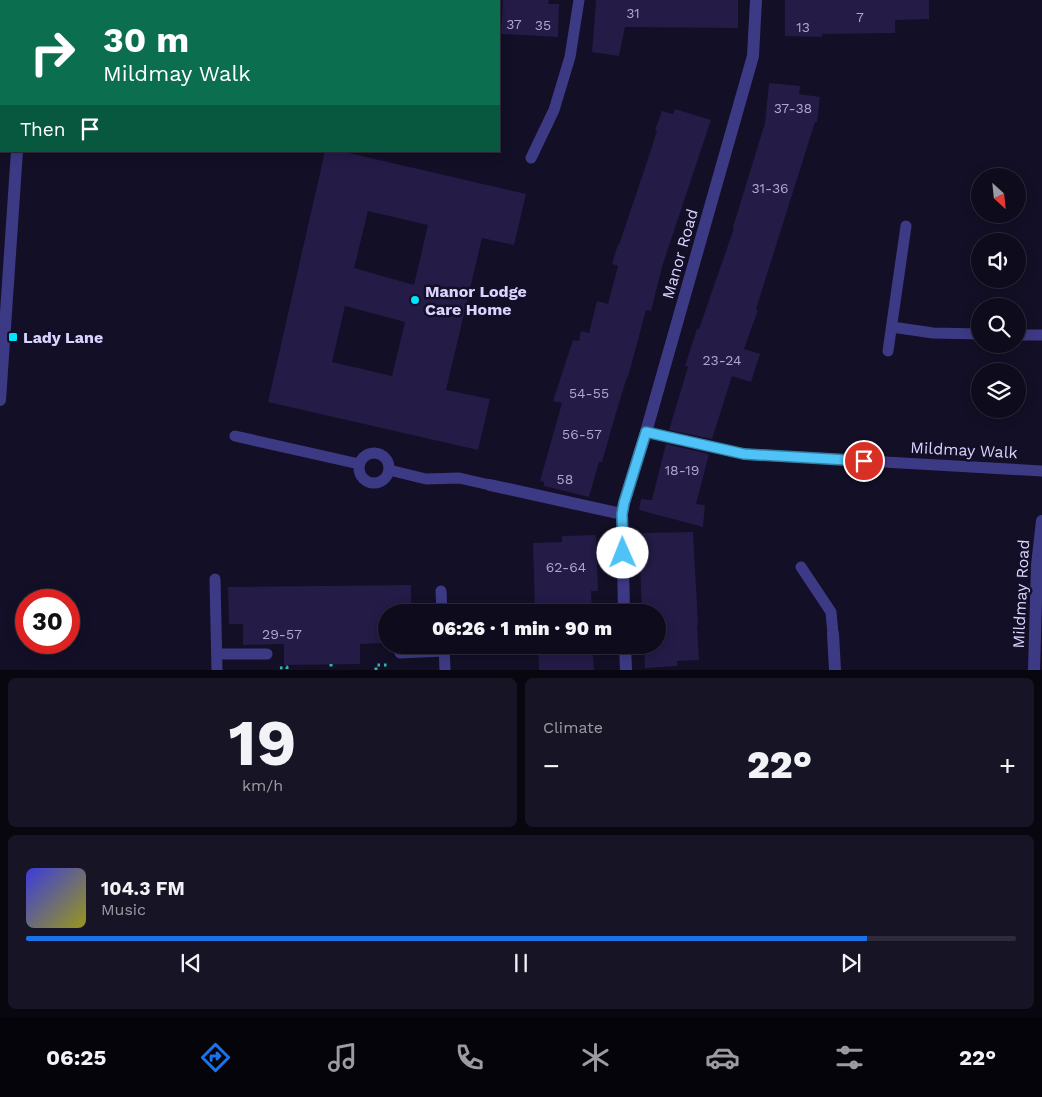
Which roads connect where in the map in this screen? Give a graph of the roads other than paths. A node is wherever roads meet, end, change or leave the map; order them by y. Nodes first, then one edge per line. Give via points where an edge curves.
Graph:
1 (579, 0) edge
2 (756, 0) edge
3 (17, 152) edge
4 (532, 158) dead end
5 (906, 226) dead end
6 (892, 327) junction
7 (971, 334) edge
8 (1026, 335) edge
9 (1042, 335) edge
10 (888, 351) dead end
11 (0, 400) edge
12 (646, 432) junction
13 (234, 436) dead end
14 (359, 464) junction
15 (389, 470) junction
16 (1042, 471) edge
17 (490, 485) joint
18 (622, 514) junction
19 (1042, 521) edge
20 (801, 567) dead end
21 (215, 579) dead end
22 (441, 590) dead end
23 (442, 604) edge
24 (624, 604) edge
25 (833, 634) joint
26 (217, 654) junction
27 (267, 654) dead end
28 (444, 654) edge
29 (625, 654) edge
30 (218, 670) edge
31 (445, 670) edge
32 (626, 670) edge
33 (835, 670) edge
34 (1034, 670) edge

1 - 4 lane via 570,57 554,110
2 - 12 street, Manor Road via 753,56
3 - 11 street
5 - 6 lane
6 - 7 lane via 933,334
6 - 10 lane
8 - 9 lane
12 - 16 lane, Mildmay Walk via 744,454
12 - 18 street, Manor Road
13 - 14 lane
14 - 15 lane via 364,456 374,452 387,460
14 - 15 lane via 360,474 371,483 380,482
15 - 17 lane via 426,479 459,478
17 - 18 street
18 - 24 street, Manor Road
19 - 34 street, Mildmay Road via 1037,565
20 - 25 lane via 831,612
21 - 26 lane
22 - 23 lane
25 - 33 street
26 - 27 lane
26 - 30 lane
28 - 31 lane
29 - 32 street

